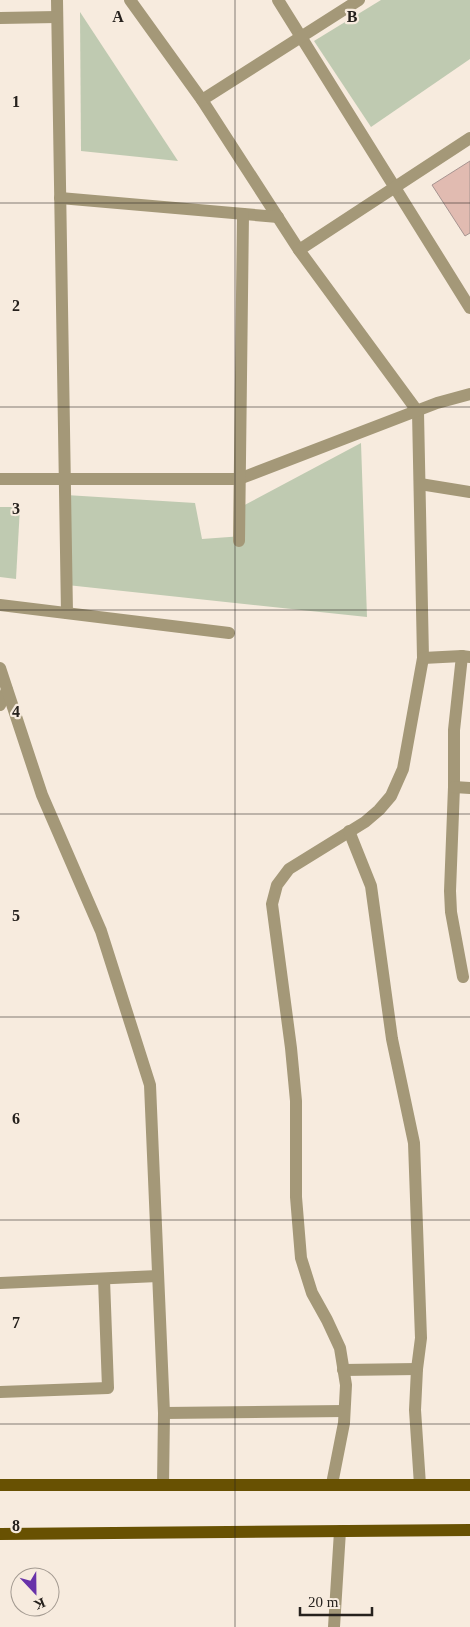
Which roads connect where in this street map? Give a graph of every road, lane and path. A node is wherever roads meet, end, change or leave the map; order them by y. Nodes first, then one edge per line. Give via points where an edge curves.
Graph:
1 (57, 0) edge
2 (130, 0) edge
3 (278, 0) edge
4 (359, 0) edge
5 (57, 17) junction
6 (0, 18) edge
7 (301, 37) junction
8 (202, 100) junction
9 (470, 138) edge
10 (394, 187) junction
11 (60, 198) junction
12 (242, 214) junction
13 (278, 217) junction
14 (299, 250) junction
15 (470, 308) edge
16 (470, 394) edge
17 (418, 412) junction
18 (0, 479) edge
19 (65, 479) junction
20 (240, 479) junction
21 (420, 484) junction
22 (470, 492) edge
23 (239, 541) dead end
24 (0, 606) edge
25 (67, 614) junction
26 (230, 633) dead end
27 (466, 656) edge
28 (423, 658) junction
29 (0, 668) edge
30 (7, 690) junction
31 (0, 705) edge
32 (454, 787) junction
33 (470, 788) edge
34 (349, 831) junction
35 (464, 977) dead end
36 (158, 1276) junction
37 (104, 1279) junction
38 (0, 1283) edge
39 (417, 1369) junction
40 (343, 1370) junction
41 (0, 1392) edge
42 (344, 1411) junction
43 (164, 1413) junction
44 (332, 1484) junction
45 (0, 1485) edge
46 (163, 1485) junction
47 (420, 1485) junction
48 (470, 1485) edge
49 (470, 1530) edge
50 (340, 1531) junction
51 (0, 1534) edge
52 (334, 1627) edge

1 - 5 street
2 - 8 street
3 - 7 street
4 - 7 street
5 - 6 street
5 - 11 street
7 - 8 street
7 - 10 street
8 - 13 street
9 - 10 street
10 - 14 street
10 - 15 street
11 - 12 street
11 - 19 street
12 - 13 street
12 - 20 street
13 - 14 street
14 - 17 street
16 - 17 street
17 - 20 street
17 - 21 street
18 - 19 street
19 - 20 street
19 - 25 street
20 - 23 street
21 - 22 street
21 - 28 street
24 - 25 street
25 - 26 street
27 - 28 street
27 - 32 street via 454,730
28 - 34 street via 398,783 379,810
29 - 30 street
30 - 31 street
30 - 36 street via 42,795 101,931 150,1085
32 - 33 street
32 - 35 street via 451,912
34 - 39 street via 370,886 392,1039 414,1143 421,1338
34 - 40 street via 289,868 277,885 272,904 296,1100 296,1197 301,1258 312,1293 340,1348
36 - 37 street
36 - 43 street
37 - 38 street
37 - 41 street via 108,1388
39 - 40 street
39 - 47 street via 415,1410
40 - 42 street via 346,1385
42 - 43 street
42 - 44 street
43 - 46 street
44 - 46 main road
44 - 47 main road
45 - 46 main road
47 - 48 main road
49 - 50 main road
50 - 51 main road
50 - 52 street

